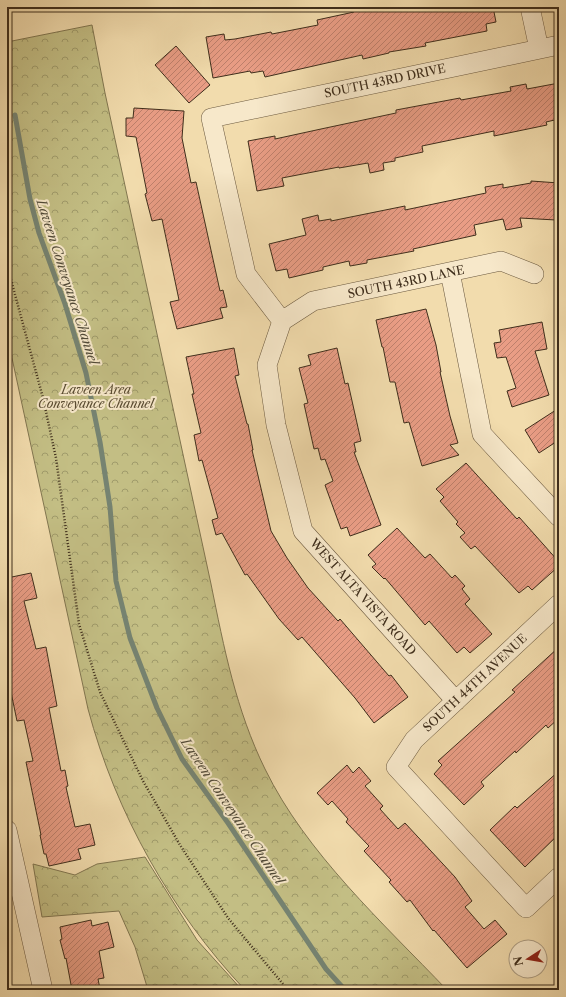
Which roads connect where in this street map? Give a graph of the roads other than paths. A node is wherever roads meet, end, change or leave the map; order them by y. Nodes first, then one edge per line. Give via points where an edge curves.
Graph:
1 (530, 7) edge
2 (559, 45) edge
3 (539, 49) junction
4 (450, 272) junction
5 (534, 274) dead end
6 (282, 322) junction
7 (559, 517) edge
8 (559, 604) edge
9 (456, 702) junction
10 (7, 830) edge
11 (559, 877) edge
12 (15, 901) edge
13 (43, 990) edge

1 - 3 street
2 - 3 street, SOUTH 43RD DRIVE
3 - 6 street, SOUTH 43RD DRIVE via 211,118 246,274
4 - 5 street, SOUTH 43RD LANE via 501,261
4 - 6 street, SOUTH 43RD LANE via 313,301
4 - 7 street via 482,434
6 - 9 street, WEST ALTA VISTA ROAD via 267,365 276,425 304,531
8 - 9 street, SOUTH 44TH AVENUE
9 - 11 street, SOUTH 44TH AVENUE via 414,740 396,767 526,908
10 - 12 street
12 - 13 street

